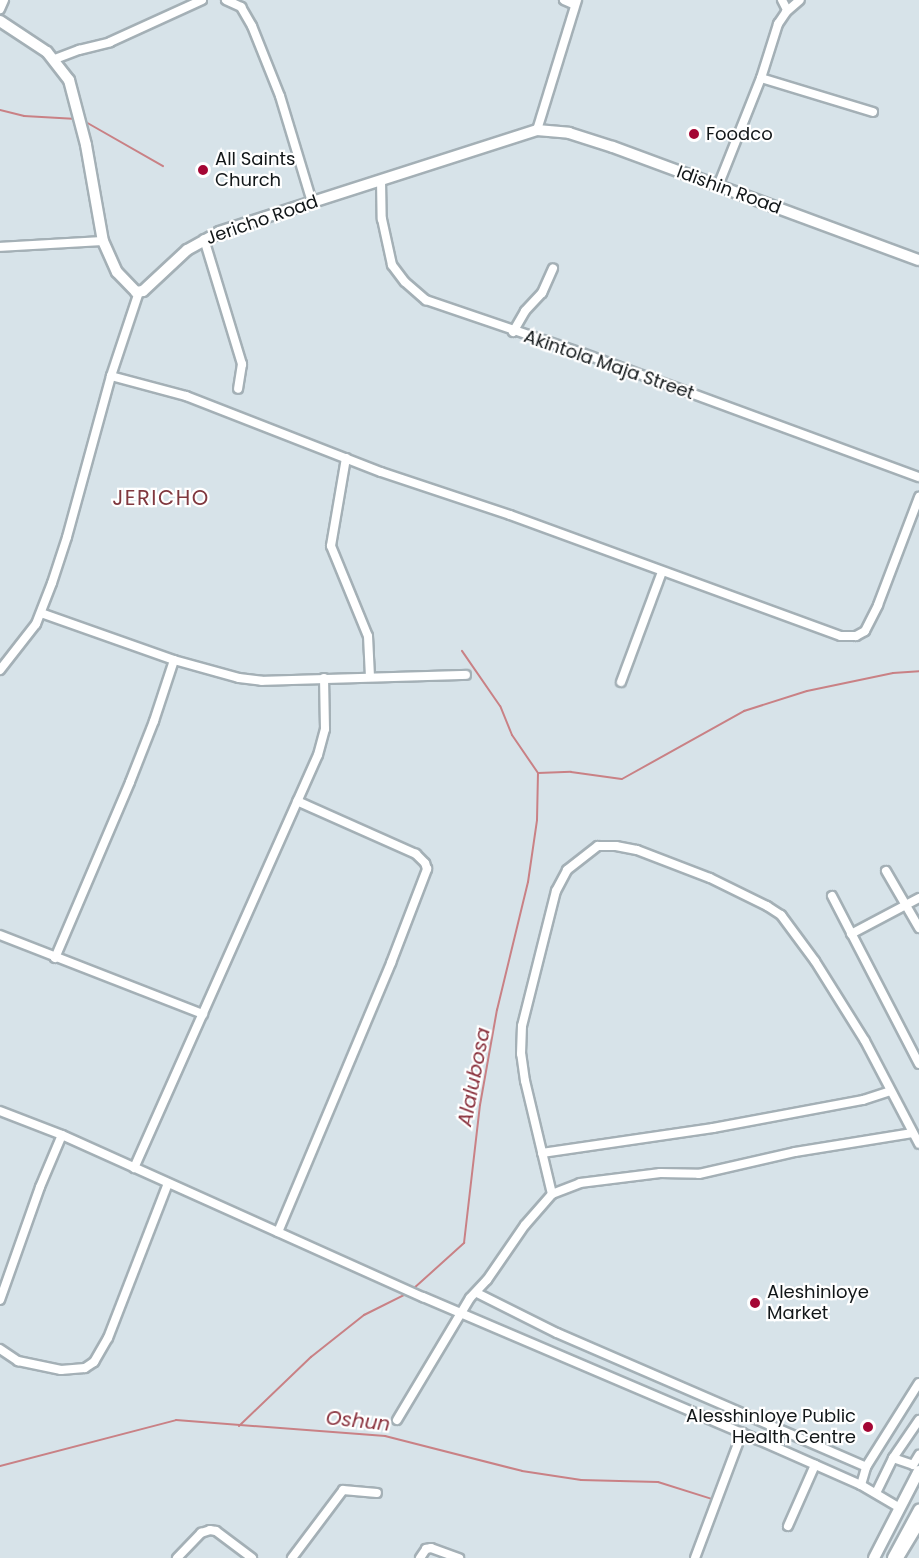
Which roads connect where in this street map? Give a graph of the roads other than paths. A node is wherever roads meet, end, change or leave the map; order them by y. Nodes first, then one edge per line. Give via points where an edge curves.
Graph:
1 (4, 0) edge
2 (202, 0) edge
3 (226, 0) edge
4 (564, 0) edge
5 (782, 0) edge
6 (800, 0) edge
7 (576, 2) edge
8 (0, 9) edge
9 (787, 10) junction
10 (0, 21) edge
11 (55, 59) junction
12 (761, 78) junction
13 (873, 112) dead end
14 (537, 130) junction
15 (381, 180) junction
16 (718, 186) junction
17 (312, 202) junction
18 (204, 239) junction
19 (103, 241) junction
20 (0, 247) edge
21 (919, 260) edge
22 (553, 268) dead end
23 (140, 292) junction
24 (513, 332) junction
25 (111, 376) junction
26 (238, 389) dead end
27 (346, 458) junction
28 (919, 477) edge
29 (919, 497) edge
30 (662, 572) junction
31 (41, 613) junction
32 (174, 660) junction
33 (0, 670) edge
34 (466, 675) dead end
35 (370, 677) junction
36 (324, 678) junction
37 (621, 682) dead end
38 (297, 801) junction
39 (886, 871) dead end
40 (832, 896) dead end
41 (919, 898) edge
42 (906, 906) junction
43 (919, 928) edge
44 (0, 934) edge
45 (851, 934) junction
46 (56, 958) junction
47 (203, 1014) junction
48 (919, 1064) edge
49 (891, 1091) junction
50 (0, 1111) edge
51 (912, 1133) junction
52 (62, 1135) junction
53 (919, 1144) edge
54 (542, 1153) junction
55 (134, 1168) junction
56 (168, 1183) junction
57 (552, 1194) junction
58 (278, 1232) junction
59 (477, 1293) junction
60 (0, 1300) edge
61 (463, 1313) junction
62 (0, 1349) edge
63 (919, 1383) edge
64 (397, 1420) dead end
65 (919, 1420) edge
66 (742, 1433) junction
67 (919, 1455) edge
68 (893, 1458) junction
69 (815, 1465) junction
70 (866, 1467) junction
71 (919, 1472) edge
72 (861, 1485) junction
73 (377, 1493) dead end
74 (876, 1493) junction
75 (900, 1508) junction
76 (919, 1510) edge
77 (919, 1525) edge
78 (788, 1526) dead end
79 (177, 1558) edge
80 (252, 1558) edge
81 (292, 1558) edge
82 (420, 1558) edge
83 (459, 1558) edge
84 (695, 1558) edge
85 (874, 1558) edge
86 (893, 1558) edge
87 (899, 1558) edge

1 - 8 street
2 - 11 street via 110,42
3 - 17 street via 241,7 252,26 280,96
4 - 7 street
5 - 9 street
6 - 9 street
7 - 14 street
9 - 12 street via 778,24
10 - 11 street
11 - 19 street via 74,91
12 - 13 street
12 - 16 street
14 - 15 street, Jericho Road
14 - 16 street, Idishin Road via 586,138
15 - 17 street, Jericho Road
15 - 24 street, Akintola Maja Street via 382,219 392,265 399,276 426,300
16 - 21 street, Idishin Road
17 - 18 street, Jericho Road
18 - 23 street, Jericho Road
18 - 26 street via 242,364
19 - 20 street
19 - 23 street via 117,272 129,288
22 - 24 street via 542,292
23 - 25 street
24 - 28 street, Akintola Maja Street via 599,359
25 - 27 street via 186,396
25 - 31 street via 67,537
27 - 30 street
27 - 35 street via 331,546 368,636
29 - 30 street via 878,605 865,631 856,636 825,632
30 - 37 street
31 - 32 street
31 - 33 street via 29,635
32 - 36 street via 250,679
32 - 46 street via 146,741
34 - 35 street
35 - 36 street
36 - 38 street via 325,729
38 - 47 street
38 - 58 street via 408,850 427,869
39 - 42 street
40 - 45 street
41 - 42 street
42 - 43 street
42 - 45 street
44 - 46 street
45 - 48 street
46 - 47 street
47 - 55 street
49 - 51 street
49 - 54 street via 863,1100 713,1128
49 - 54 street via 865,1041 781,915 710,878 638,850 598,846 567,870 556,891 522,1026 525,1081
50 - 52 street
51 - 53 street
51 - 57 street via 814,1148 708,1172 580,1183
52 - 55 street
52 - 60 street
54 - 57 street
55 - 56 street
56 - 58 street
56 - 62 street via 108,1338 94,1362 85,1368 61,1370 18,1361
57 - 59 street
58 - 61 street
59 - 61 street
59 - 70 street via 584,1345
61 - 64 street
61 - 66 street
63 - 70 street
65 - 68 street
66 - 69 street
66 - 84 street
67 - 68 street via 913,1465
68 - 74 street
69 - 72 street
69 - 78 street
70 - 72 street
71 - 75 street
72 - 74 street
73 - 81 street via 344,1490
74 - 75 street
75 - 85 street
76 - 86 street
77 - 87 street
79 - 80 street via 201,1533 210,1530
82 - 83 street via 430,1548

